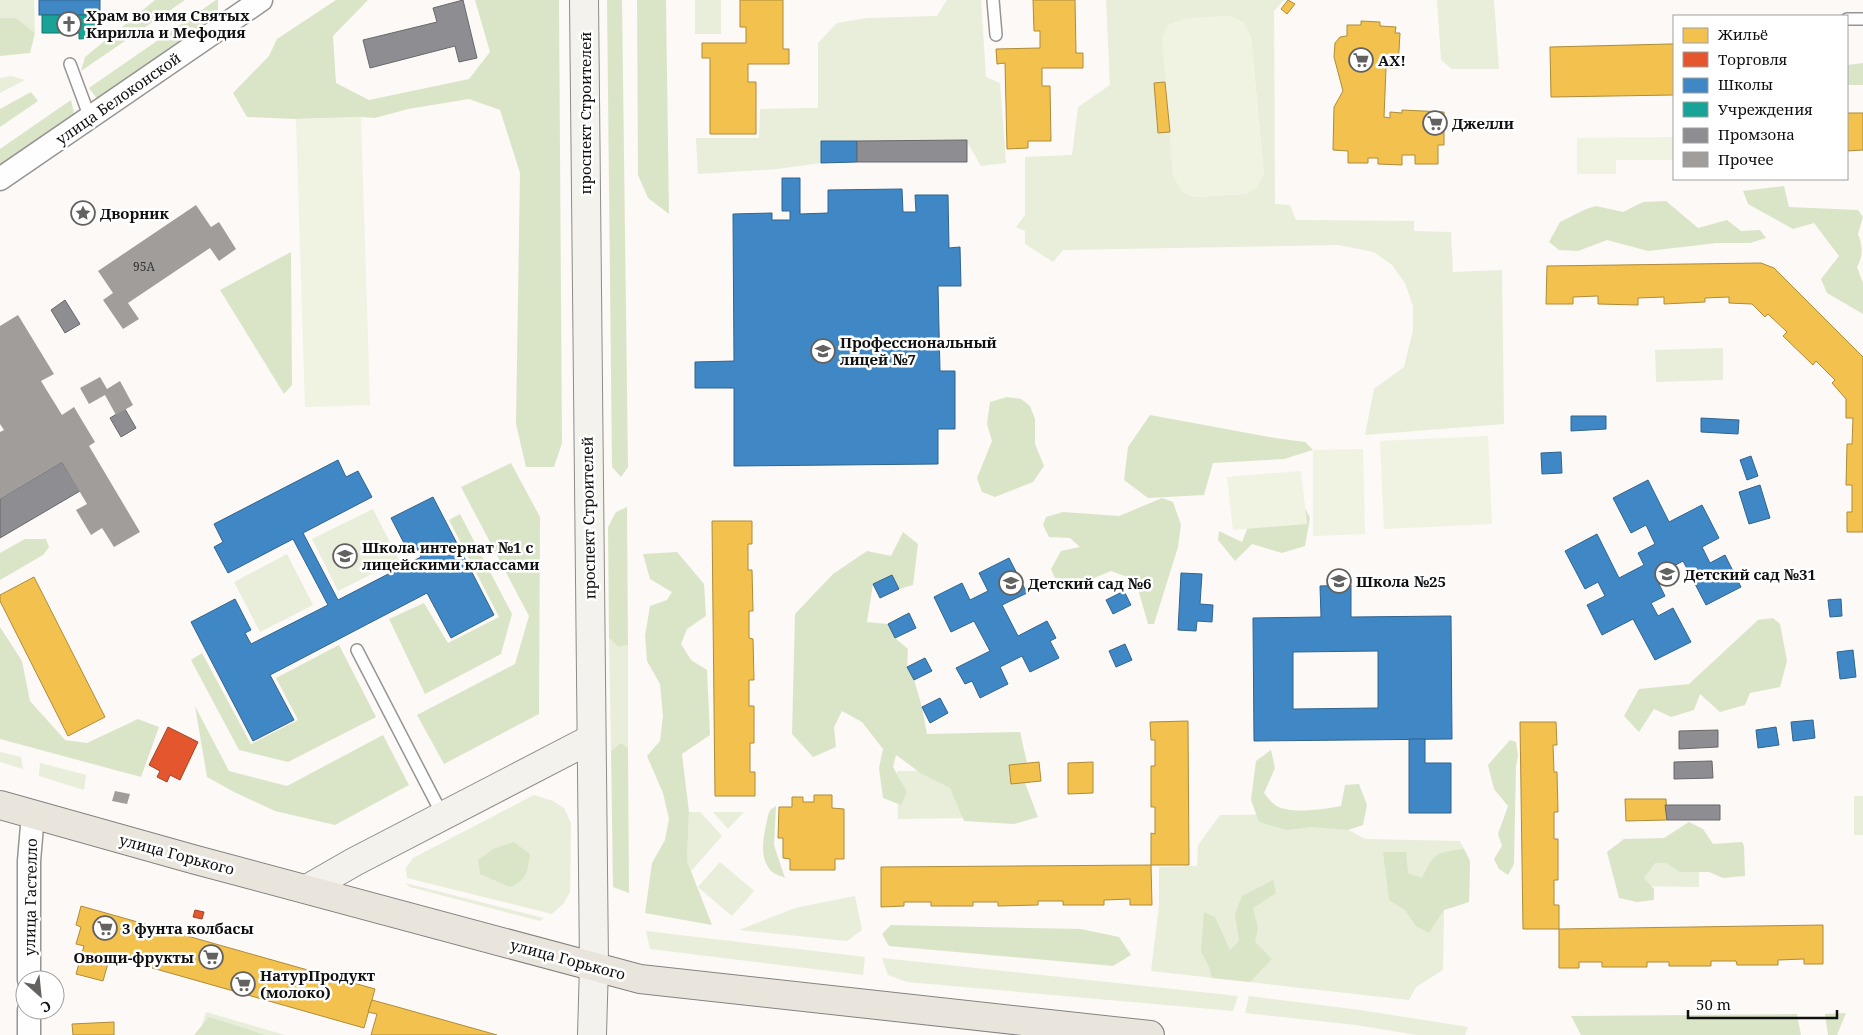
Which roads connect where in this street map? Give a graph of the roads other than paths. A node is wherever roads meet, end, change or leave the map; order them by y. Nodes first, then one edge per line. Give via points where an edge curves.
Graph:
1 (261, 0) edge
2 (584, 0) edge
3 (993, 0) edge
4 (1848, 19) edge
5 (1863, 19) edge
6 (996, 35) dead end
7 (70, 64) dead end
8 (90, 118) junction
9 (0, 179) edge
10 (358, 650) dead end
11 (591, 739) junction
12 (0, 805) edge
13 (33, 814) junction
14 (443, 816) junction
15 (307, 890) junction
16 (594, 965) junction
17 (29, 970) edge
18 (29, 1020) edge
19 (29, 1035) edge
20 (592, 1035) edge
21 (1150, 1035) edge

1 - 8 street, улица Белоконской
2 - 11 main road, проспект Строителей
3 - 6 lane
4 - 5 lane
7 - 8 lane
8 - 9 street, улица Белоконской
10 - 14 lane
11 - 14 main road
11 - 16 main road, проспект Строителей
12 - 13 main road, улица Горького
13 - 15 main road, улица Горького
13 - 17 street, улица Гастелло via 29,862
14 - 15 main road
15 - 16 main road, улица Горького
16 - 20 main road, проспект Строителей
16 - 21 main road, улица Горького via 640,979
18 - 19 street

